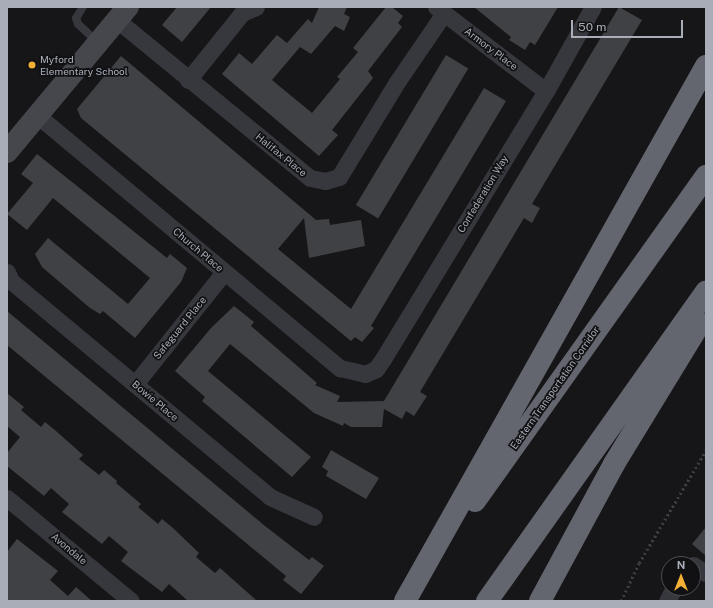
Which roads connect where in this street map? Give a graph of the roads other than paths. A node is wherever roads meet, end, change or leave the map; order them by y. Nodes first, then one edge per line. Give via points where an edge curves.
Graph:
1 (83, 7) edge
2 (256, 7) edge
3 (593, 7) edge
4 (440, 10) edge
5 (122, 13) edge
6 (98, 43) junction
7 (706, 66) edge
8 (188, 80) junction
9 (546, 91) junction
10 (37, 115) junction
11 (7, 152) edge
12 (706, 176) edge
13 (7, 272) edge
14 (224, 272) junction
15 (706, 292) edge
16 (706, 314) edge
17 (365, 374) joint
18 (135, 384) junction
19 (7, 498) edge
20 (314, 517) dead end
21 (131, 601) edge
22 (405, 601) edge
23 (487, 601) edge
24 (540, 601) edge

1 - 6 lane via 76,18 78,24
2 - 8 street via 242,13
3 - 9 street, Confederation Way
4 - 8 street, Halifax Place via 339,177 325,181 310,178
4 - 9 street, Armory Place
5 - 6 street
5 - 8 street, Halifax Place
6 - 10 street
7 - 22 highway
9 - 17 street, Confederation Way via 383,359 376,369
10 - 11 street
10 - 14 street, Church Place
12 - 22 highway, Eastern Transportation Corridor
13 - 18 street, Bowie Place via 11,281
14 - 17 street, Church Place via 340,368
14 - 18 street, Safeguard Place
15 - 23 highway
16 - 24 highway via 614,464
18 - 20 street, Bowie Place via 270,497
19 - 21 street, Avondale

